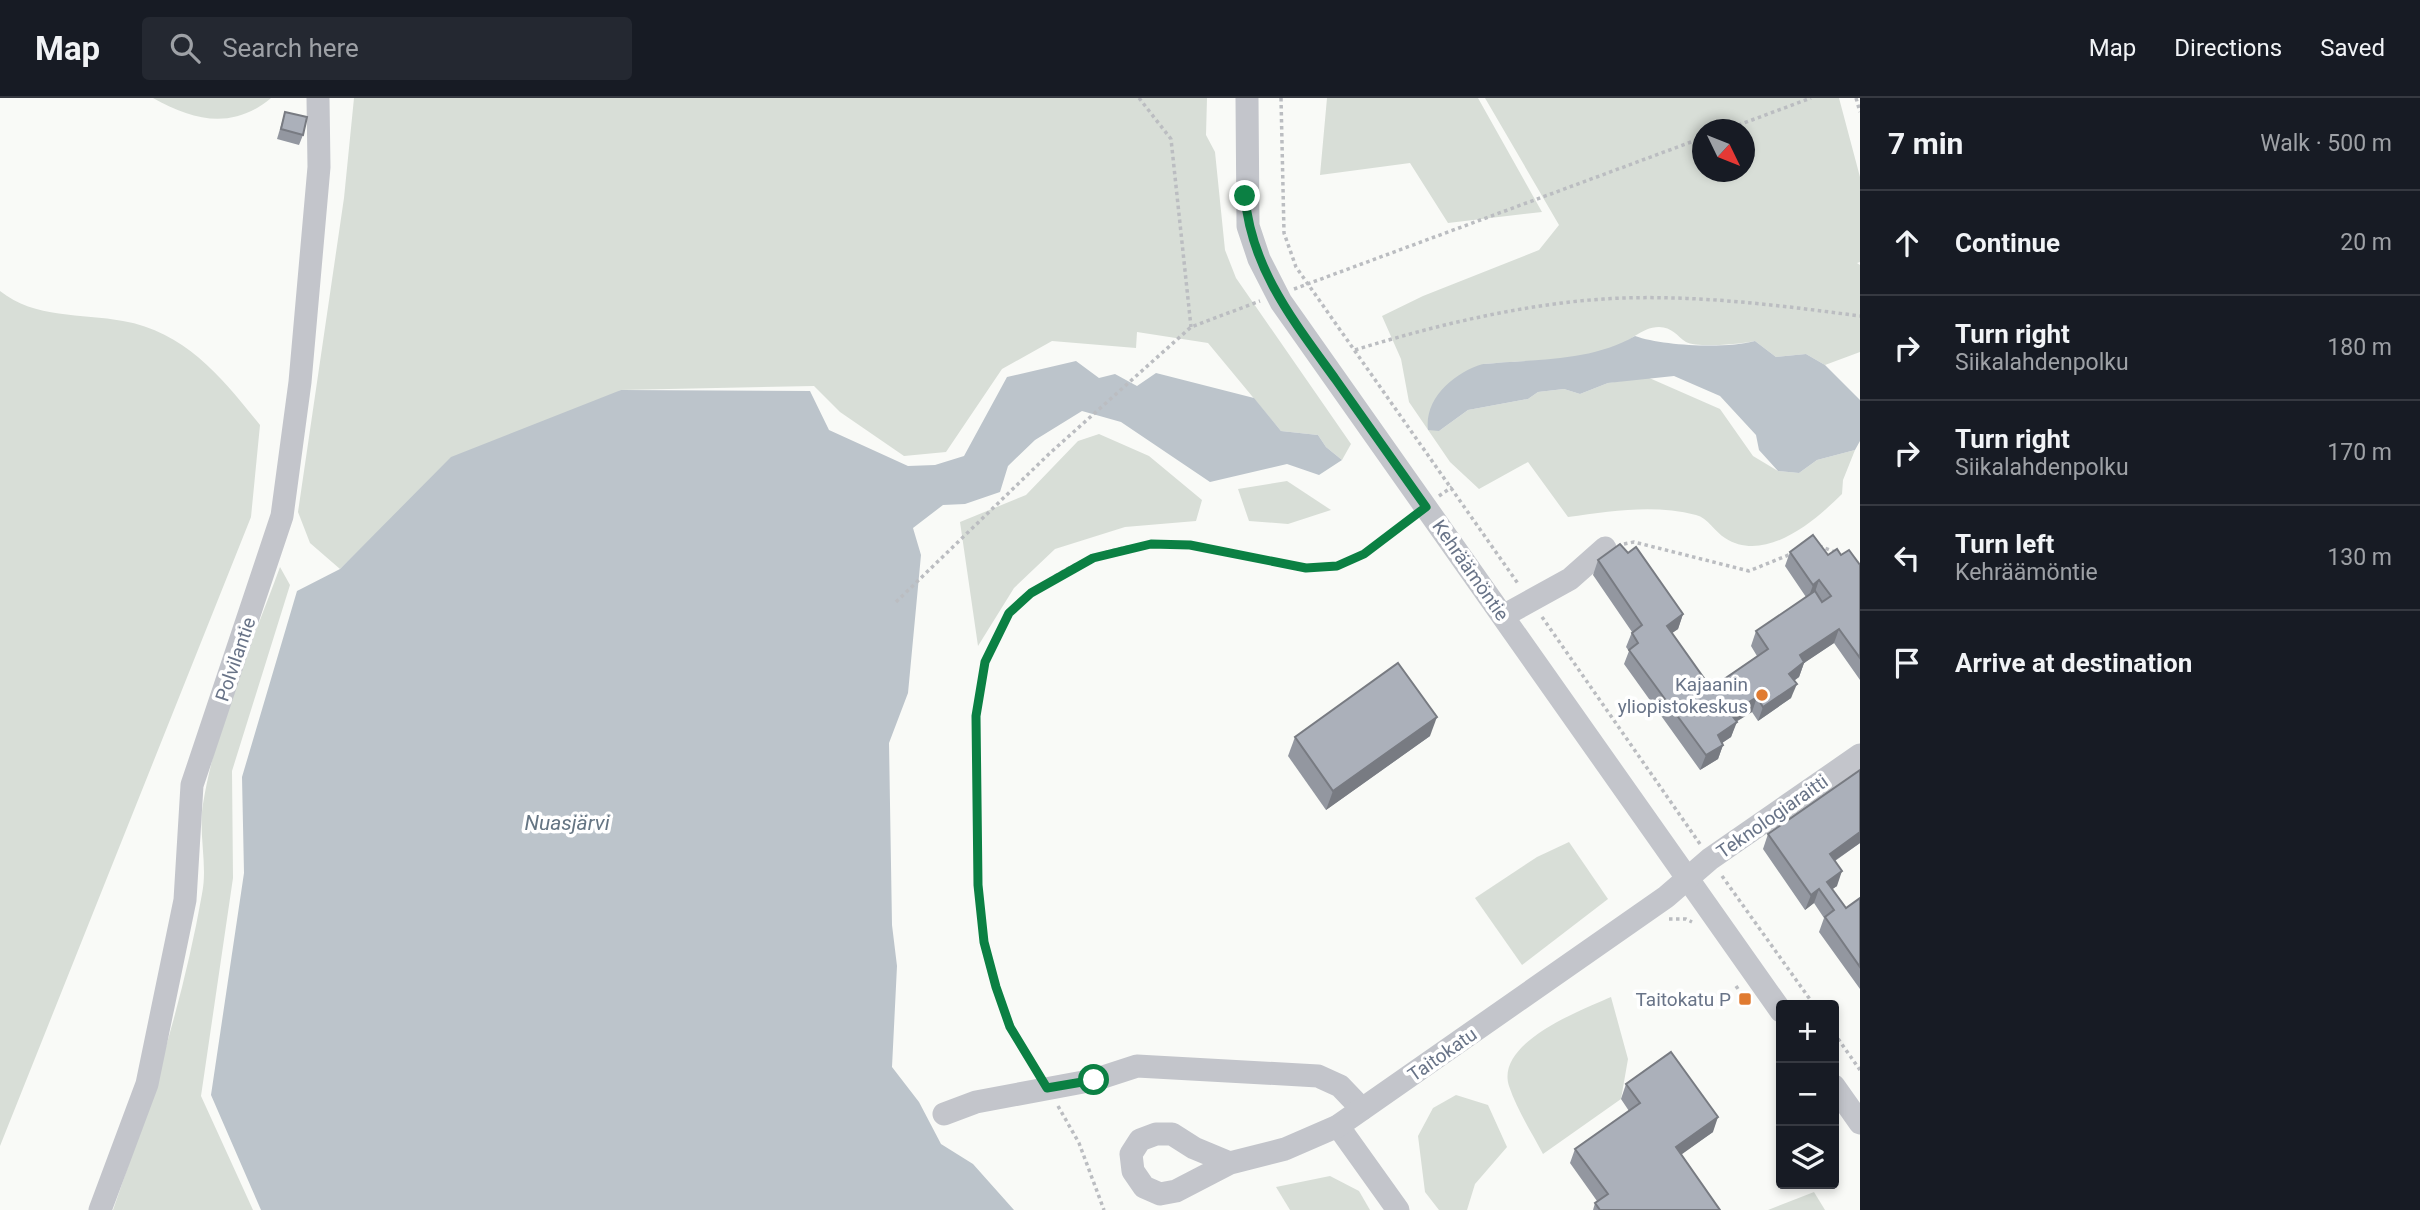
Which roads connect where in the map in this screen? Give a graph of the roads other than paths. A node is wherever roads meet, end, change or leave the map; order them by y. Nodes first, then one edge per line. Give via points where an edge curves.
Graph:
1 (318, 98) edge
2 (1247, 98) edge
3 (1605, 548) road end
4 (1503, 616) junction
5 (1860, 755) edge
6 (1686, 878) junction
7 (1776, 1004) edge
8 (1839, 1093) edge
9 (1363, 1109) junction
10 (944, 1114) dead end
11 (1860, 1123) edge
12 (1338, 1126) junction
13 (1230, 1163) junction
14 (100, 1210) edge
15 (1398, 1210) edge

1 - 14 street, Polvilantie via 319,167 300,382 282,516 192,785 185,900 147,1084
2 - 4 street, Kehräämöntie via 1245,196 1248,226 1259,259 1281,302
3 - 4 street via 1531,603
4 - 6 street, Kehräämöntie
5 - 6 street, Teknologiaraitti
6 - 7 street, Kehräämöntie
6 - 9 street, Taitokatu via 1666,897
8 - 11 street
9 - 10 street via 1340,1086 1318,1076 1138,1066 1094,1080 976,1102
9 - 12 street, Taitokatu
12 - 13 street, Taitokatu via 1285,1149
12 - 15 street
13 - 13 street, Taitokatu via 1176,1191 1160,1194 1144,1187 1133,1171 1131,1154 1140,1140 1172,1134

